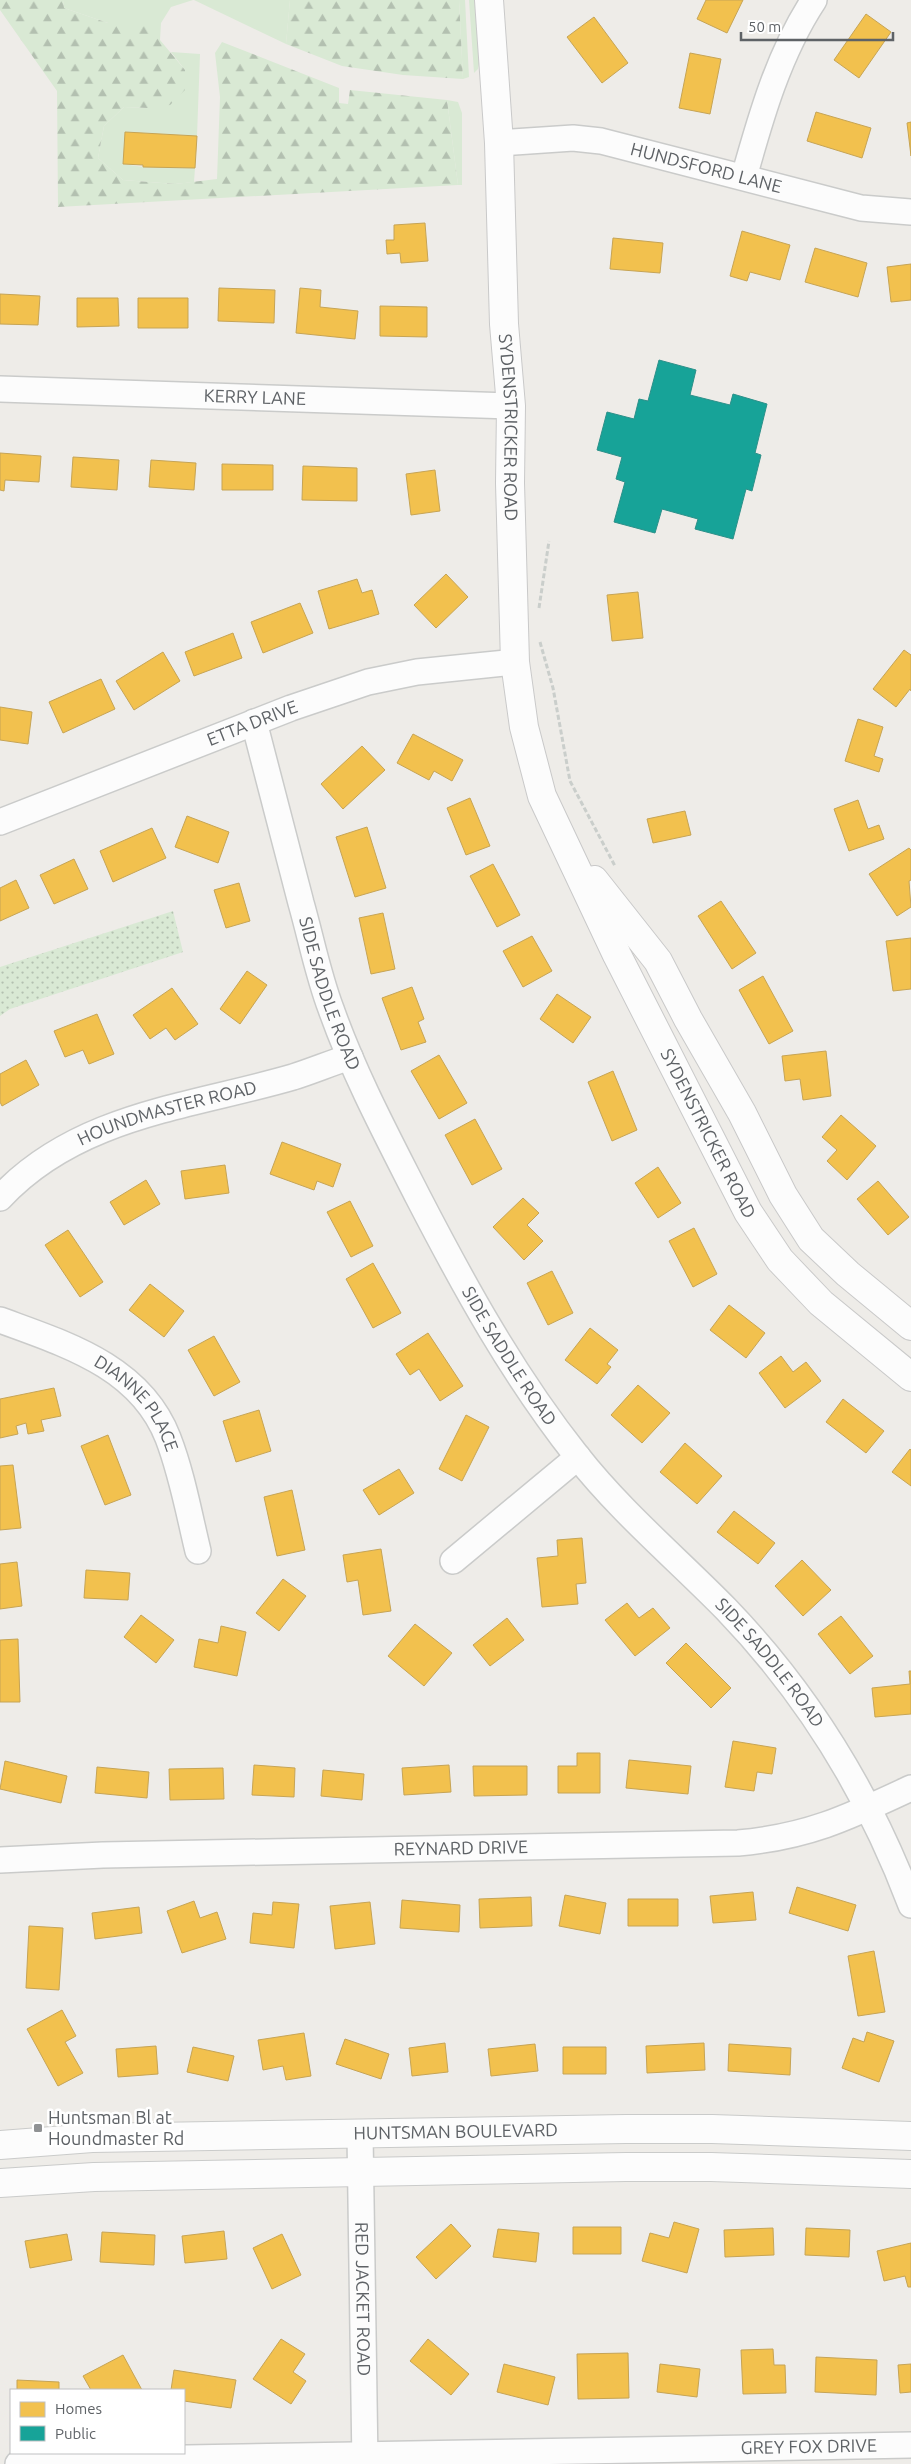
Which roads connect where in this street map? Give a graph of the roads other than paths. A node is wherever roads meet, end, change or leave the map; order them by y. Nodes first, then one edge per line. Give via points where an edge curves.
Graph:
1 (489, 0) edge
2 (814, 0) edge
3 (499, 143) junction
4 (744, 177) junction
5 (911, 212) edge
6 (0, 389) edge
7 (511, 406) junction
8 (515, 662) junction
9 (254, 722) junction
10 (0, 822) edge
11 (566, 846) junction
12 (350, 1057) junction
13 (0, 1198) edge
14 (0, 1320) edge
15 (911, 1326) edge
16 (911, 1377) edge
17 (578, 1457) junction
18 (198, 1551) dead end
19 (453, 1561) dead end
20 (911, 1788) edge
21 (868, 1808) junction
22 (0, 1860) edge
23 (911, 1905) edge
24 (360, 2134) junction
25 (911, 2136) edge
26 (0, 2145) edge
27 (361, 2172) junction
28 (911, 2174) edge
29 (0, 2183) edge
30 (911, 2445) edge
31 (686, 2457) edge
32 (365, 2460) edge
33 (18, 2464) edge

1 - 3 main road, SYDENSTRICKER ROAD
2 - 4 street via 782,62 762,111
3 - 4 street, HUNDSFORD LANE via 564,139 601,141
3 - 7 main road, SYDENSTRICKER ROAD via 504,324
4 - 5 street, HUNDSFORD LANE via 861,208
6 - 7 street, KERRY LANE
7 - 8 main road, SYDENSTRICKER ROAD
8 - 9 street, ETTA DRIVE via 417,672 368,682
8 - 11 main road, SYDENSTRICKER ROAD via 524,727 542,796
9 - 10 street, ETTA DRIVE
9 - 12 street, SIDE SADDLE ROAD via 323,985
11 - 15 main road, SYDENSTRICKER ROAD via 658,961 783,1195 811,1238 848,1274
11 - 16 main road, SYDENSTRICKER ROAD via 621,963 748,1212 780,1260 821,1303
12 - 13 street, HOUNDMASTER ROAD via 293,1076 107,1126 53,1154
12 - 17 street, SIDE SADDLE ROAD via 468,1292 518,1376
14 - 18 street, DIANNE PLACE via 86,1354 122,1376 142,1396 167,1437
17 - 19 street
17 - 21 street, SIDE SADDLE ROAD via 632,1518 727,1610 777,1666 835,1747
20 - 21 street, REYNARD DRIVE
21 - 22 street, REYNARD DRIVE via 808,1832 738,1843 113,1854
21 - 23 street, SIDE SADDLE ROAD via 890,1850
24 - 25 main road, HUNTSMAN BOULEVARD via 712,2129
24 - 26 main road, HUNTSMAN BOULEVARD via 92,2138
24 - 27 street, RED JACKET ROAD
27 - 28 main road via 711,2167
27 - 29 main road via 94,2177
27 - 32 street, RED JACKET ROAD
30 - 31 street, GREY FOX DRIVE
31 - 32 street, GREY FOX DRIVE
32 - 33 street, GREY FOX DRIVE via 76,2460

